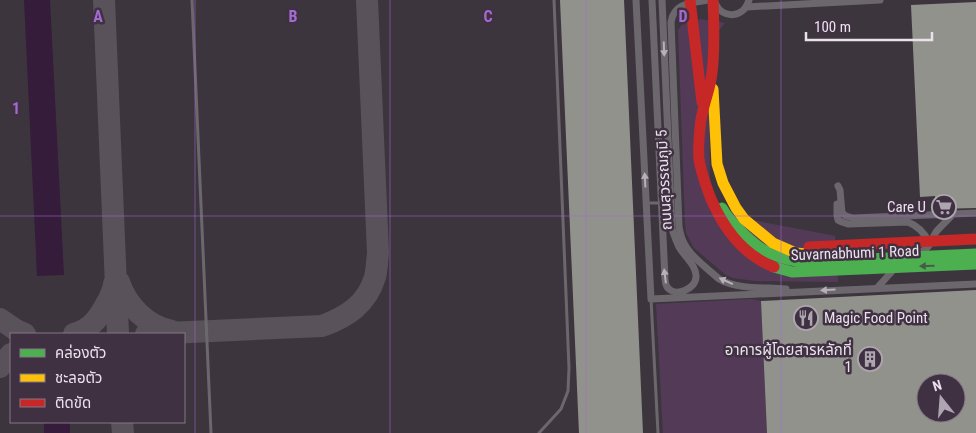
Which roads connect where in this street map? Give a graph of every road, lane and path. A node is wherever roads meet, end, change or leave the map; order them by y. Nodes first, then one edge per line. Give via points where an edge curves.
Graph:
1 (192, 0) edge
2 (554, 0) edge
3 (636, 0) edge
4 (652, 0) edge
5 (662, 0) edge
6 (690, 0) edge
7 (708, 0) edge
8 (713, 0) edge
9 (879, 0) edge
10 (790, 2) edge
11 (748, 4) edge
12 (712, 74) junction
13 (705, 121) junction
14 (646, 203) junction
15 (662, 203) junction
16 (976, 213) edge
17 (953, 214) junction
18 (976, 239) edge
19 (976, 245) edge
20 (929, 246) junction
21 (976, 254) edge
22 (976, 264) edge
23 (976, 284) edge
24 (877, 288) junction
25 (680, 292) junction
26 (808, 292) junction
27 (689, 297) junction
28 (669, 298) junction
29 (651, 299) junction
30 (211, 433) edge
31 (540, 433) edge
32 (658, 433) edge

1 - 30 lane
2 - 31 lane via 569,368 568,390 561,409
14 -> 3 street, ถนนสุวรรณภูมิ 5
4 - 15 street, ถนนสุวรรณภูมิ 5
5 -> 25 street, ถนนสุวรรณภูมิ 5 via 672,228 680,249 696,271 692,287
6 - 13 highway, Suvarnabhumi 1 Road
26 -> 7 street, ถนนสุวรรณภูมิ 5 via 726,283 689,252 683,242 679,227 671,22 674,11 681,6
8 - 11 street via 719,10 730,15 742,12
8 - 12 highway, Suvarnabhumi 1 Road
9 - 10 street
10 - 11 street
12 - 19 highway, Suvarnabhumi 1 Road via 717,164 723,183 744,219 773,243 807,254
22 -> 12 highway, Suvarnabhumi 1 Road via 792,272 764,264 735,242 725,228 716,213 702,173 699,158 701,119
13 - 18 highway, Suvarnabhumi 1 Road via 714,165 730,202 751,223 783,242 806,247
13 - 21 highway, Suvarnabhumi 1 Road via 706,168 714,192 726,215 761,250 784,260 801,262
14 - 15 lane
14 - 29 street, ถนนสุวรรณภูมิ 5
25 -> 15 street, ถนนสุวรรณภูมิ 5 via 666,286
16 - 17 street
17 - 20 street via 936,232
17 - 20 street via 854,218 842,213 838,186 838,220 853,224 908,222 916,225
19 - 20 street
20 - 24 street via 898,264
23 - 24 street
24 -> 26 street
25 - 27 street, ถนนสุวรรณภูมิ 5
25 - 28 street, ถนนสุวรรณภูมิ 5
26 - 27 street, ถนนสุวรรณภูมิ 5
27 - 28 street, ถนนสุวรรณภูมิ 5
28 - 29 street, ถนนสุวรรณภูมิ 5
29 - 32 lane

